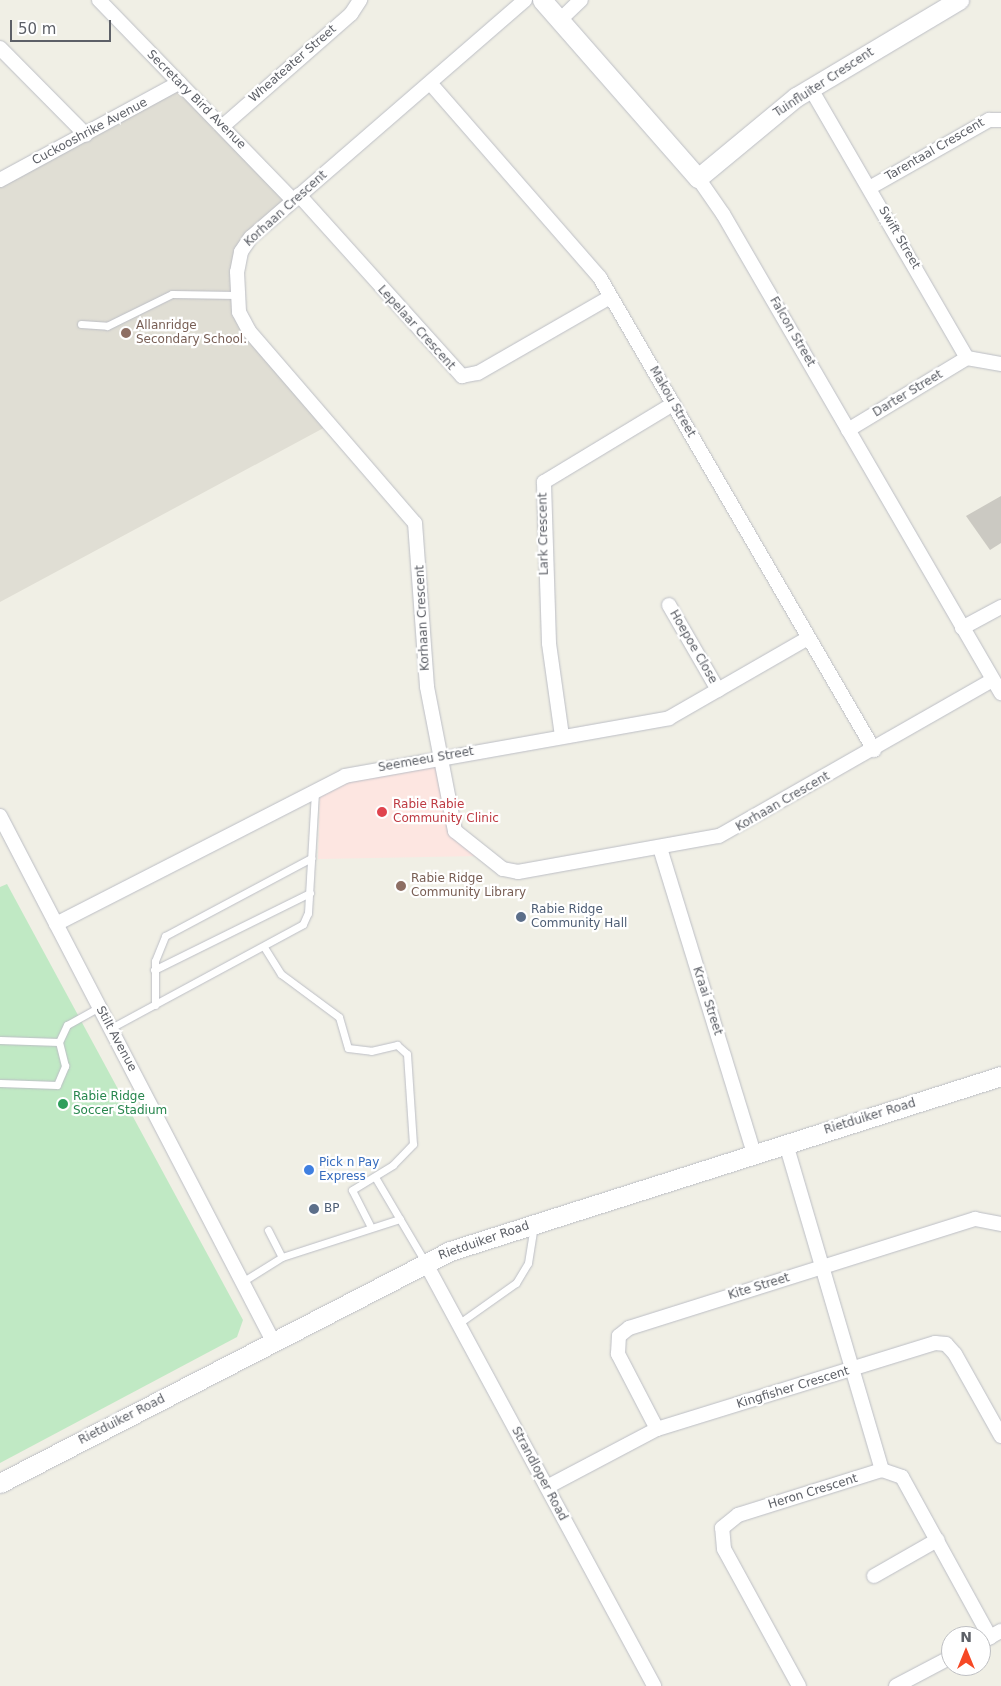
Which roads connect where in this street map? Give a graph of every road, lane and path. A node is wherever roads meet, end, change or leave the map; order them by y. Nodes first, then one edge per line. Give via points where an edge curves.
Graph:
1 (99, 0) edge
2 (360, 0) edge
3 (525, 0) edge
4 (542, 0) edge
5 (581, 0) edge
6 (958, 0) edge
7 (560, 20) junction
8 (0, 48) edge
9 (179, 83) junction
10 (431, 84) junction
11 (811, 89) junction
12 (1001, 120) edge
13 (223, 126) junction
14 (86, 135) junction
15 (698, 178) junction
16 (0, 180) edge
17 (871, 187) junction
18 (296, 197) junction
19 (237, 295) junction
20 (610, 297) junction
21 (81, 324) dead end
22 (968, 358) junction
23 (1001, 364) edge
24 (673, 404) junction
25 (848, 430) junction
26 (669, 605) dead end
27 (1001, 607) edge
28 (962, 628) junction
29 (808, 638) junction
30 (993, 680) junction
31 (718, 690) junction
32 (1001, 693) edge
33 (562, 736) junction
34 (874, 750) junction
35 (438, 758) junction
36 (316, 789) junction
37 (0, 816) edge
38 (660, 848) junction
39 (311, 858) junction
40 (310, 893) junction
41 (56, 924) junction
42 (264, 946) junction
43 (154, 970) junction
44 (155, 1005) junction
45 (99, 1007) junction
46 (111, 1028) junction
47 (0, 1040) edge
48 (59, 1042) junction
49 (1001, 1076) edge
50 (0, 1083) edge
51 (786, 1144) junction
52 (754, 1154) junction
53 (375, 1177) junction
54 (400, 1219) junction
55 (534, 1223) junction
56 (1001, 1224) edge
57 (370, 1225) junction
58 (268, 1230) dead end
59 (282, 1257) junction
60 (424, 1262) junction
61 (823, 1266) junction
62 (242, 1282) junction
63 (458, 1324) junction
64 (273, 1341) junction
65 (853, 1369) junction
66 (657, 1430) junction
67 (1001, 1436) edge
68 (882, 1470) junction
69 (0, 1483) edge
70 (547, 1487) junction
71 (937, 1540) junction
72 (874, 1576) dead end
73 (985, 1626) edge
74 (941, 1662) edge
75 (654, 1686) edge
76 (799, 1686) edge
77 (896, 1686) edge

1 - 9 street, Secretary Bird Avenue
2 - 13 street, Wheateater Street via 351,14
3 - 10 street, Korhaan Crescent
4 - 7 street, Falcon Street
5 - 7 street
6 - 11 street, Tuinfluiter Crescent
7 - 15 street, Falcon Street
8 - 14 street
9 - 13 street, Secretary Bird Avenue
9 - 14 street, Cuckooshrike Avenue
10 - 18 street, Korhaan Crescent
10 - 20 street, Makou Street via 595,271
11 - 15 street, Tuinfluiter Crescent
11 - 17 street, Swift Street
12 - 17 street, Tarentaal Crescent via 989,120
13 - 18 street, Secretary Bird Avenue
14 - 16 street, Cuckooshrike Avenue
15 - 25 street, Falcon Street
17 - 22 street, Swift Street
18 - 19 street, Korhaan Crescent via 243,248
18 - 20 street, Lepelaar Crescent via 462,376 478,373
19 - 21 lane via 172,294 107,326
19 - 35 street, Korhaan Crescent via 239,312 249,331 415,523 424,667
20 - 24 street, Makou Street
22 - 23 street
22 - 25 street, Darter Street
24 - 29 street, Makou Street
24 - 33 street, Lark Crescent via 544,482 549,643
25 - 28 street, Falcon Street
26 - 31 street, Hoepoe Close
27 - 28 street
28 - 30 street, Falcon Street
29 - 31 street, Seemeeu Street
29 - 34 street, Makou Street
30 - 32 street, Falcon Street
30 - 34 street, Korhaan Crescent
31 - 33 street, Seemeeu Street via 668,718
33 - 35 street, Seemeeu Street
34 - 38 street, Korhaan Crescent via 731,832
35 - 36 street, Seemeeu Street via 345,776
35 - 38 street, Korhaan Crescent via 451,826 503,868 524,872
36 - 39 lane
36 - 41 street, Seemeeu Street
37 - 41 street, Stilt Avenue
38 - 52 street, Kraai Street
39 - 40 lane
39 - 43 lane via 171,932 158,946
40 - 42 lane via 303,924
40 - 43 lane
41 - 45 street, Stilt Avenue
42 - 44 lane
42 - 53 lane via 278,971 339,1017 348,1048 364,1051 397,1045 407,1054 413,1144 403,1158
43 - 44 lane
44 - 46 lane
45 - 46 street, Stilt Avenue
45 - 48 lane via 67,1025
46 - 62 street, Stilt Avenue
47 - 48 lane
48 - 50 lane via 65,1066 57,1084
49 - 51 street, Rietduiker Road
51 - 52 street, Rietduiker Road
51 - 61 street
52 - 55 street, Rietduiker Road
53 - 54 lane
53 - 57 lane via 352,1190
54 - 57 lane
54 - 60 lane
55 - 60 street, Rietduiker Road
55 - 63 lane via 528,1263 516,1283
56 - 61 street, Kite Street via 974,1219
57 - 59 lane
58 - 59 lane
59 - 62 lane
60 - 63 street, Strandloper Road
60 - 64 street, Rietduiker Road
61 - 65 street
61 - 66 street, Kite Street via 622,1332 618,1354
62 - 64 street, Stilt Avenue
63 - 70 street, Strandloper Road
64 - 69 street, Rietduiker Road
65 - 66 street, Kingfisher Crescent
65 - 67 street, Kingfisher Crescent via 935,1344 946,1344 959,1359
65 - 68 street
66 - 70 street, Kingfisher Crescent
68 - 71 street via 900,1474
68 - 76 street, Heron Crescent via 738,1515 722,1528 724,1549
70 - 75 street, Strandloper Road
71 - 72 street
71 - 73 street
74 - 77 street

